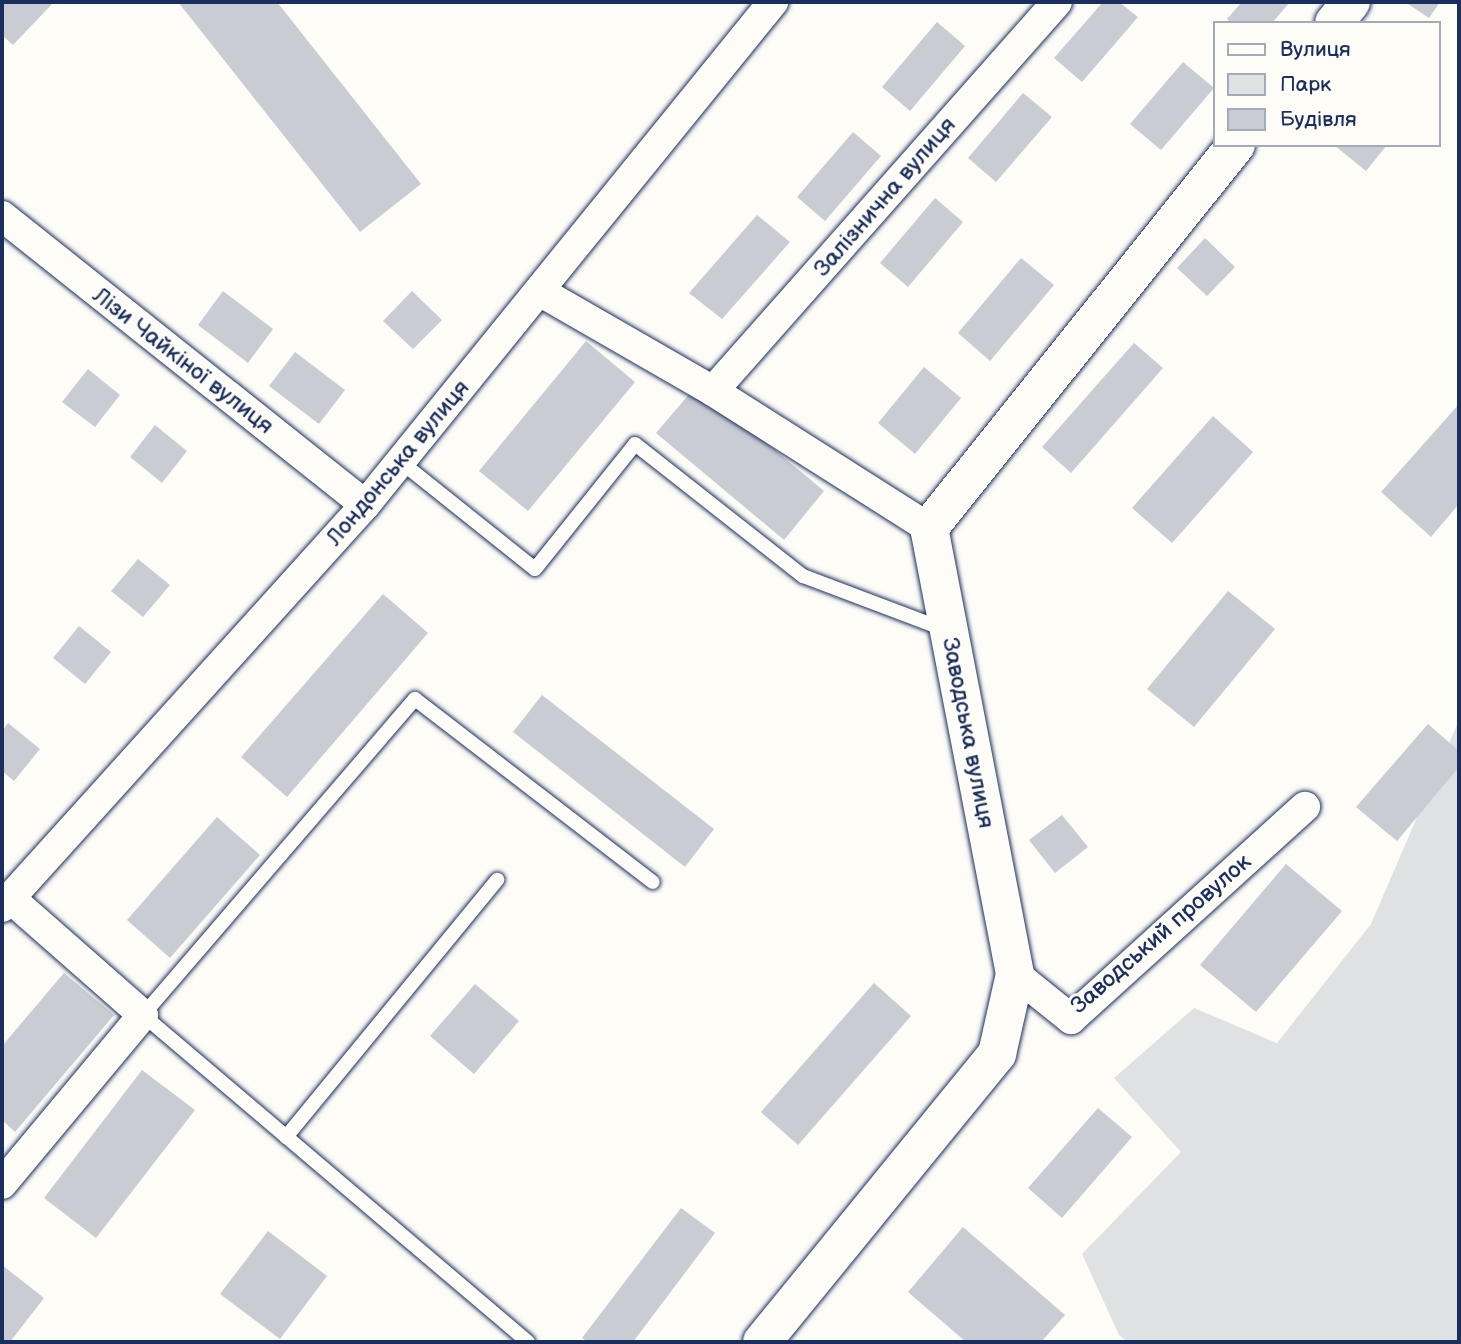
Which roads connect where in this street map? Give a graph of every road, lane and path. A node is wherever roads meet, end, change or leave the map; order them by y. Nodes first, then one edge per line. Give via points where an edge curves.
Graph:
1 (773, 2) edge
2 (1057, 2) edge
3 (1351, 2) edge
4 (1336, 21) edge
5 (1234, 147) edge
6 (2, 216) edge
7 (541, 292) junction
8 (713, 391) junction
9 (401, 462) junction
10 (365, 505) junction
11 (929, 528) junction
12 (948, 631) junction
13 (1305, 807) dead end
14 (497, 880) dead end
15 (653, 882) dead end
16 (6, 903) edge
17 (1015, 974) junction
18 (143, 1015) junction
19 (286, 1137) junction
20 (2, 1184) edge
21 (528, 1342) edge
22 (762, 1342) edge

1 - 7 street, Лондонська вулиця
2 - 8 street, Залізнична вулиця
3 - 4 street
5 - 11 street
6 - 10 street, Лізи Чайкіної вулиця
7 - 8 street
7 - 9 street, Лондонська вулиця
8 - 11 street
9 - 10 street, Лондонська вулиця
9 - 12 lane via 535,569 635,444 803,576
10 - 16 street, Лондонська вулиця
11 - 12 street, Заводська вулиця
12 - 17 street, Заводська вулиця
13 - 17 street, Заводський провулок via 1071,1019
14 - 19 lane
15 - 18 lane via 415,699
16 - 18 street
17 - 22 street, Заводська вулиця via 997,1054
18 - 19 lane
18 - 20 street
19 - 21 lane

